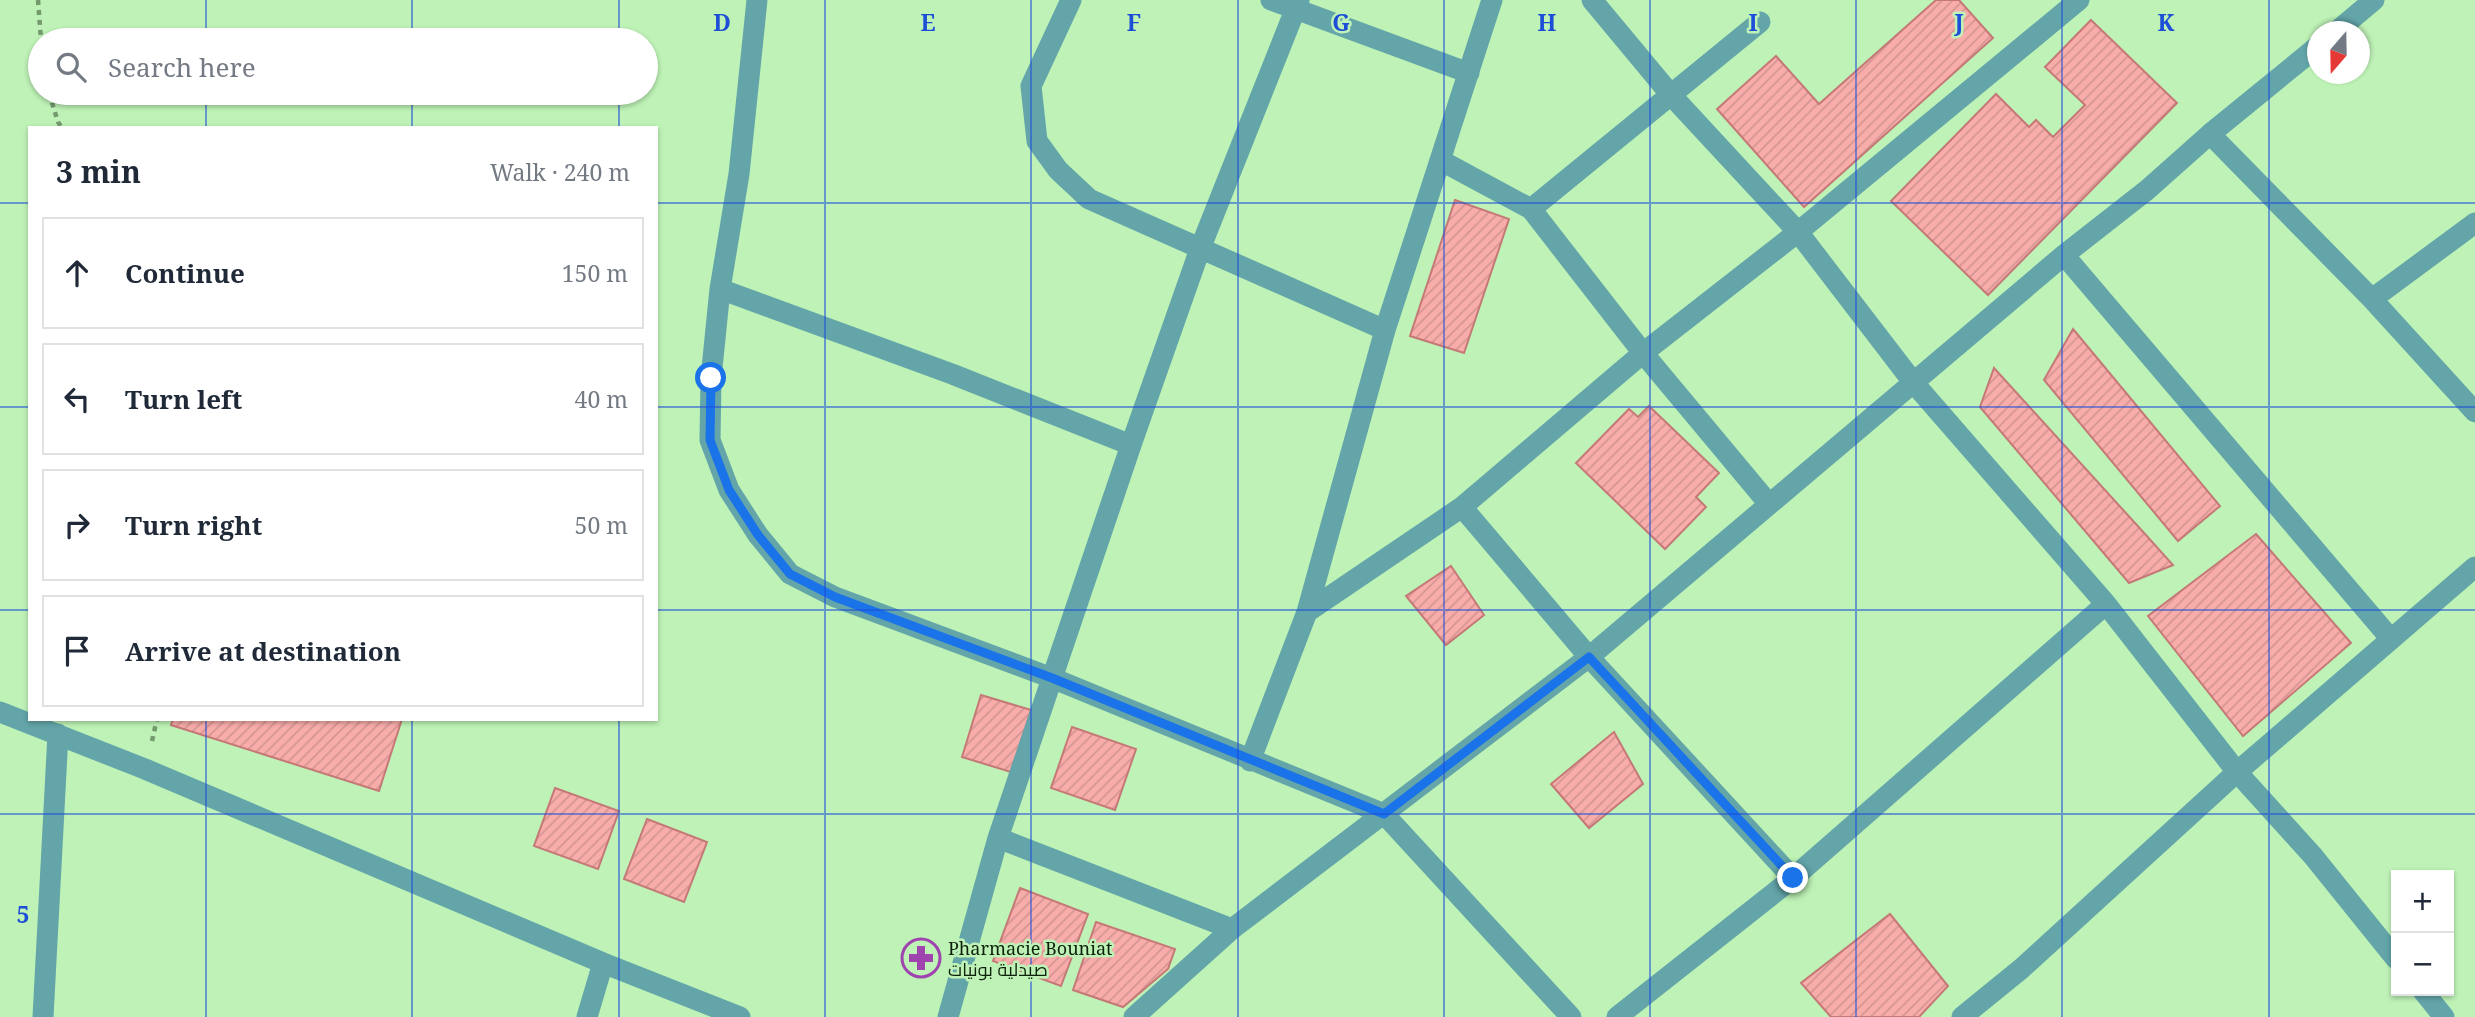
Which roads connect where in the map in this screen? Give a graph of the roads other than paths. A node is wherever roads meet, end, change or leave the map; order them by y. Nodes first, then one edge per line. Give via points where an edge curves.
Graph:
1 (757, 0) edge
2 (1071, 0) edge
3 (1271, 0) edge
4 (1492, 0) edge
5 (1592, 0) edge
6 (2079, 0) edge
7 (2374, 0) edge
8 (1297, 4) edge
9 (2349, 21) edge
10 (1760, 22) dead end
11 (2307, 55) edge
12 (1469, 73) junction
13 (1671, 95) junction
14 (2210, 134) junction
15 (1440, 160) junction
16 (1531, 209) junction
17 (2475, 223) edge
18 (1798, 232) junction
19 (1200, 249) junction
20 (2064, 255) junction
21 (720, 289) junction
22 (2372, 299) junction
23 (1385, 330) junction
24 (1643, 353) junction
25 (1913, 382) junction
26 (2475, 412) edge
27 (1131, 445) junction
28 (1769, 504) junction
29 (1462, 507) junction
30 (2475, 567) edge
31 (2106, 604) junction
32 (1307, 612) junction
33 (2390, 638) junction
34 (1589, 657) junction
35 (1052, 678) junction
36 (0, 712) edge
37 (58, 734) junction
38 (1250, 761) junction
39 (2237, 772) junction
40 (1384, 814) junction
41 (998, 838) junction
42 (1793, 878) junction
43 (1232, 929) junction
44 (2391, 952) edge
45 (603, 962) junction
46 (2427, 996) edge
47 (43, 1017) edge
48 (587, 1017) edge
49 (740, 1017) edge
50 (947, 1017) edge
51 (1134, 1017) edge
52 (1571, 1017) edge
53 (1617, 1017) edge
54 (1962, 1017) edge
55 (2444, 1017) edge

1 - 21 street via 739,174
2 - 19 street via 1031,86 1037,141 1058,170 1089,199
3 - 8 street
4 - 12 street
5 - 13 street
6 - 18 street
7 - 9 street
8 - 12 street
8 - 19 street
10 - 13 street
11 - 14 street
12 - 15 street
13 - 16 street
13 - 18 street
14 - 20 street
14 - 22 street
15 - 16 street
15 - 23 street
16 - 24 street
17 - 22 street
18 - 24 street
18 - 25 street
19 - 23 street
19 - 27 street
20 - 25 street
20 - 33 street
21 - 27 street
21 - 35 street via 710,440 729,490 790,574 835,597
22 - 26 street
23 - 32 street
24 - 28 street
24 - 29 street
25 - 28 street
25 - 31 street
27 - 35 street
28 - 34 street
29 - 32 street
29 - 34 street
30 - 33 street
31 - 39 street
31 - 42 street
32 - 38 street
33 - 39 street
34 - 40 street
34 - 42 street
35 - 38 street
35 - 41 street
36 - 37 street
37 - 45 street
37 - 47 street
38 - 40 street
39 - 44 street
39 - 54 street
40 - 43 street
40 - 52 street
41 - 43 street
41 - 50 street
42 - 53 street
43 - 51 street
45 - 48 street
45 - 49 street
46 - 55 street

